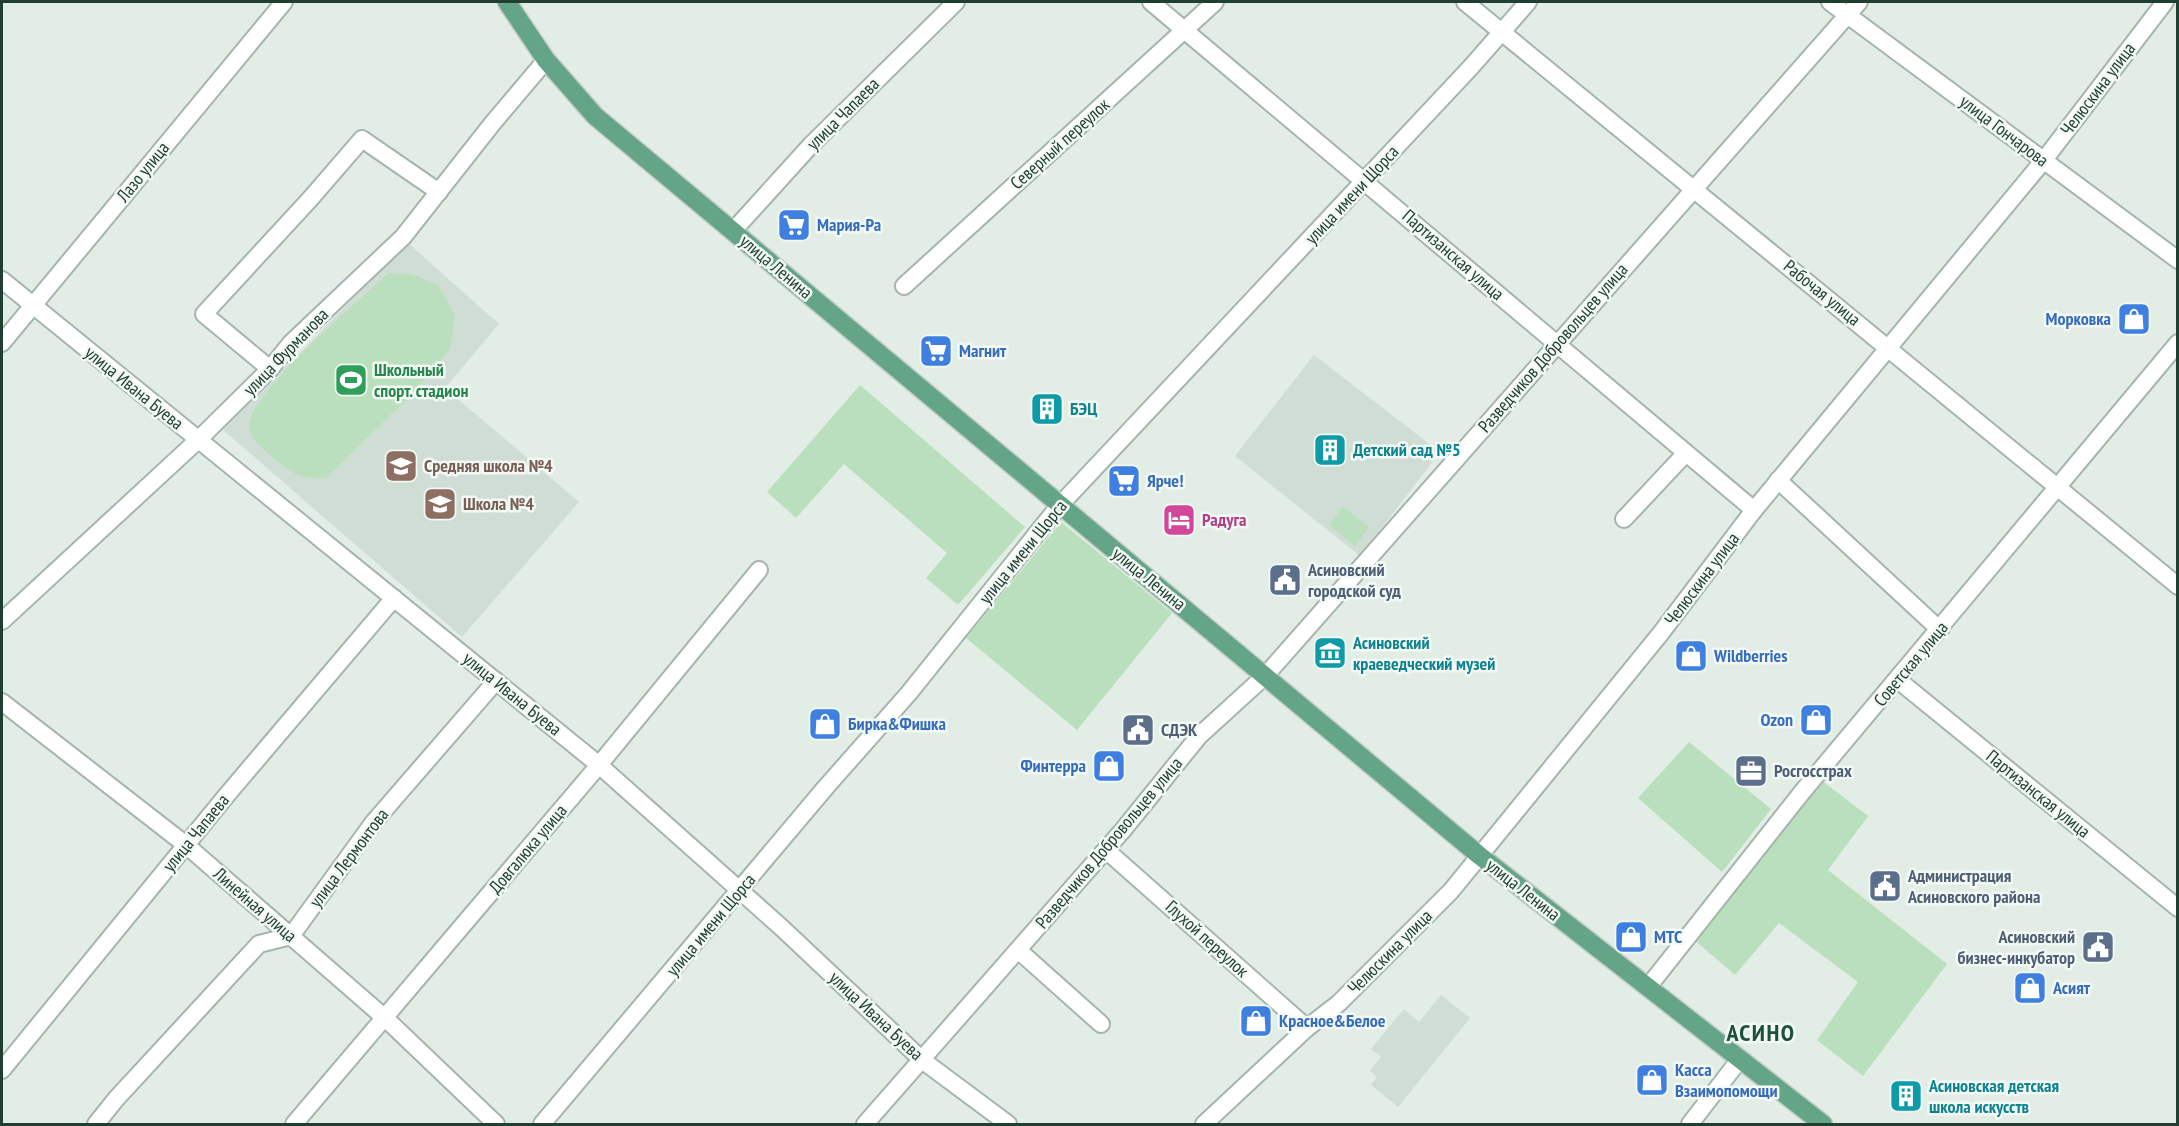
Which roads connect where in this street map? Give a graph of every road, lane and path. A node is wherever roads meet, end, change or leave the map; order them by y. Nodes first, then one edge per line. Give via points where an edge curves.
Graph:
1 (284, 2) edge
2 (507, 2) edge
3 (957, 2) edge
4 (1151, 2) edge
5 (1215, 2) edge
6 (1465, 2) edge
7 (1528, 2) edge
8 (1830, 2) edge
9 (2165, 2) edge
10 (1853, 8) edge
11 (1185, 30) junction
12 (1499, 32) junction
13 (546, 60) junction
14 (2044, 160) junction
15 (1365, 180) junction
16 (1693, 188) junction
17 (439, 192) junction
18 (733, 231) junction
19 (2178, 260) edge
20 (2, 280) edge
21 (904, 286) dead end
22 (33, 306) junction
23 (2, 343) edge
24 (2178, 343) edge
25 (1556, 344) junction
26 (1888, 347) junction
27 (270, 369) junction
28 (198, 440) junction
29 (1686, 453) junction
30 (1778, 480) junction
31 (2060, 487) junction
32 (1059, 506) junction
33 (1754, 510) junction
34 (1624, 519) dead end
35 (759, 570) dead end
36 (2178, 586) edge
37 (394, 598) junction
38 (2, 621) edge
39 (1940, 630) junction
40 (1266, 675) junction
41 (1898, 680) junction
42 (496, 681) junction
43 (2, 702) edge
44 (599, 765) junction
45 (186, 845) junction
46 (1106, 850) junction
47 (1480, 856) junction
48 (739, 891) junction
49 (2178, 908) edge
50 (291, 936) junction
51 (1018, 950) junction
52 (1648, 987) junction
53 (385, 1018) junction
54 (1101, 1024) dead end
55 (1307, 1028) junction
56 (1740, 1059) junction
57 (922, 1060) junction
58 (2, 1070) edge
59 (96, 1125) edge
60 (294, 1125) edge
61 (496, 1125) edge
62 (542, 1125) edge
63 (865, 1125) edge
64 (1008, 1125) edge
65 (1204, 1125) edge
66 (1690, 1125) edge
67 (1823, 1125) edge

1 - 22 street, Лазо улица
2 - 13 main road, улица Ленина
3 - 18 street, улица Чапаева via 811,145
4 - 11 street, Партизанская улица
5 - 11 street, Северный переулок
6 - 12 street, Рабочая улица
7 - 12 street, улица имени Щорса
8 - 10 street, улица Гончарова
9 - 14 street, Челюскина улица
10 - 14 street, улица Гончарова
10 - 16 street, Разведчиков Добровольцев улица
11 - 15 street, Партизанская улица
11 - 21 street, Северный переулок
12 - 15 street, улица имени Щорса
12 - 16 street, Рабочая улица
13 - 17 street, улица Фурманова
13 - 18 main road, улица Ленина via 594,116
14 - 19 street, улица Гончарова
14 - 26 street, Челюскина улица
15 - 25 street, Партизанская улица
15 - 32 street, улица имени Щорса
16 - 25 street, Разведчиков Добровольцев улица
16 - 26 street, Рабочая улица
17 - 27 street, улица Фурманова via 403,237 291,343
17 - 27 street via 362,139 204,314
18 - 32 main road, улица Ленина
20 - 22 street, улица Ивана Буева
22 - 23 street, Лазо улица
22 - 28 street, улица Ивана Буева
24 - 31 street, Советская улица
25 - 29 street, Партизанская улица
25 - 40 street, Разведчиков Добровольцев улица
26 - 30 street, Челюскина улица
26 - 31 street, Рабочая улица
27 - 28 street, улица Фурманова
28 - 37 street, улица Ивана Буева
28 - 38 street, улица Фурманова
29 - 33 street, Партизанская улица
29 - 34 street
30 - 33 street, Челюскина улица
30 - 39 street
31 - 36 street, Рабочая улица
31 - 39 street, Советская улица
32 - 40 main road, улица Ленина
32 - 48 street, улица имени Щорса via 909,693
33 - 47 street, Челюскина улица via 1661,633
35 - 44 street, Довгалюка улица
37 - 42 street, улица Ивана Буева
37 - 45 street, улица Чапаева
39 - 41 street, Советская улица
40 - 46 street, Разведчиков Добровольцев улица via 1198,736
40 - 47 main road, улица Ленина
41 - 49 street, Партизанская улица
41 - 52 street, Советская улица via 1803,791
42 - 44 street, улица Ивана Буева
42 - 50 street, улица Лермонтова via 374,823
43 - 45 street, Линейная улица
44 - 48 street, улица Ивана Буева
44 - 53 street, Довгалюка улица
45 - 50 street, Линейная улица
45 - 58 street, улица Чапаева
46 - 51 street, Разведчиков Добровольцев улица
46 - 55 street, Глухой переулок
47 - 52 main road, улица Ленина
47 - 55 street, Челюскина улица via 1451,891 1339,1003
48 - 57 street, улица Ивана Буева
48 - 62 street, улица имени Щорса
50 - 53 street, Линейная улица
50 - 59 street via 259,944
51 - 54 street
51 - 57 street, Разведчиков Добровольцев улица
52 - 56 main road, улица Ленина
53 - 60 street, Довгалюка улица
53 - 61 street, Линейная улица
55 - 65 street, Челюскина улица
56 - 66 street
56 - 67 main road, улица Ленина
57 - 63 street, Разведчиков Добровольцев улица
57 - 64 street, улица Ивана Буева

